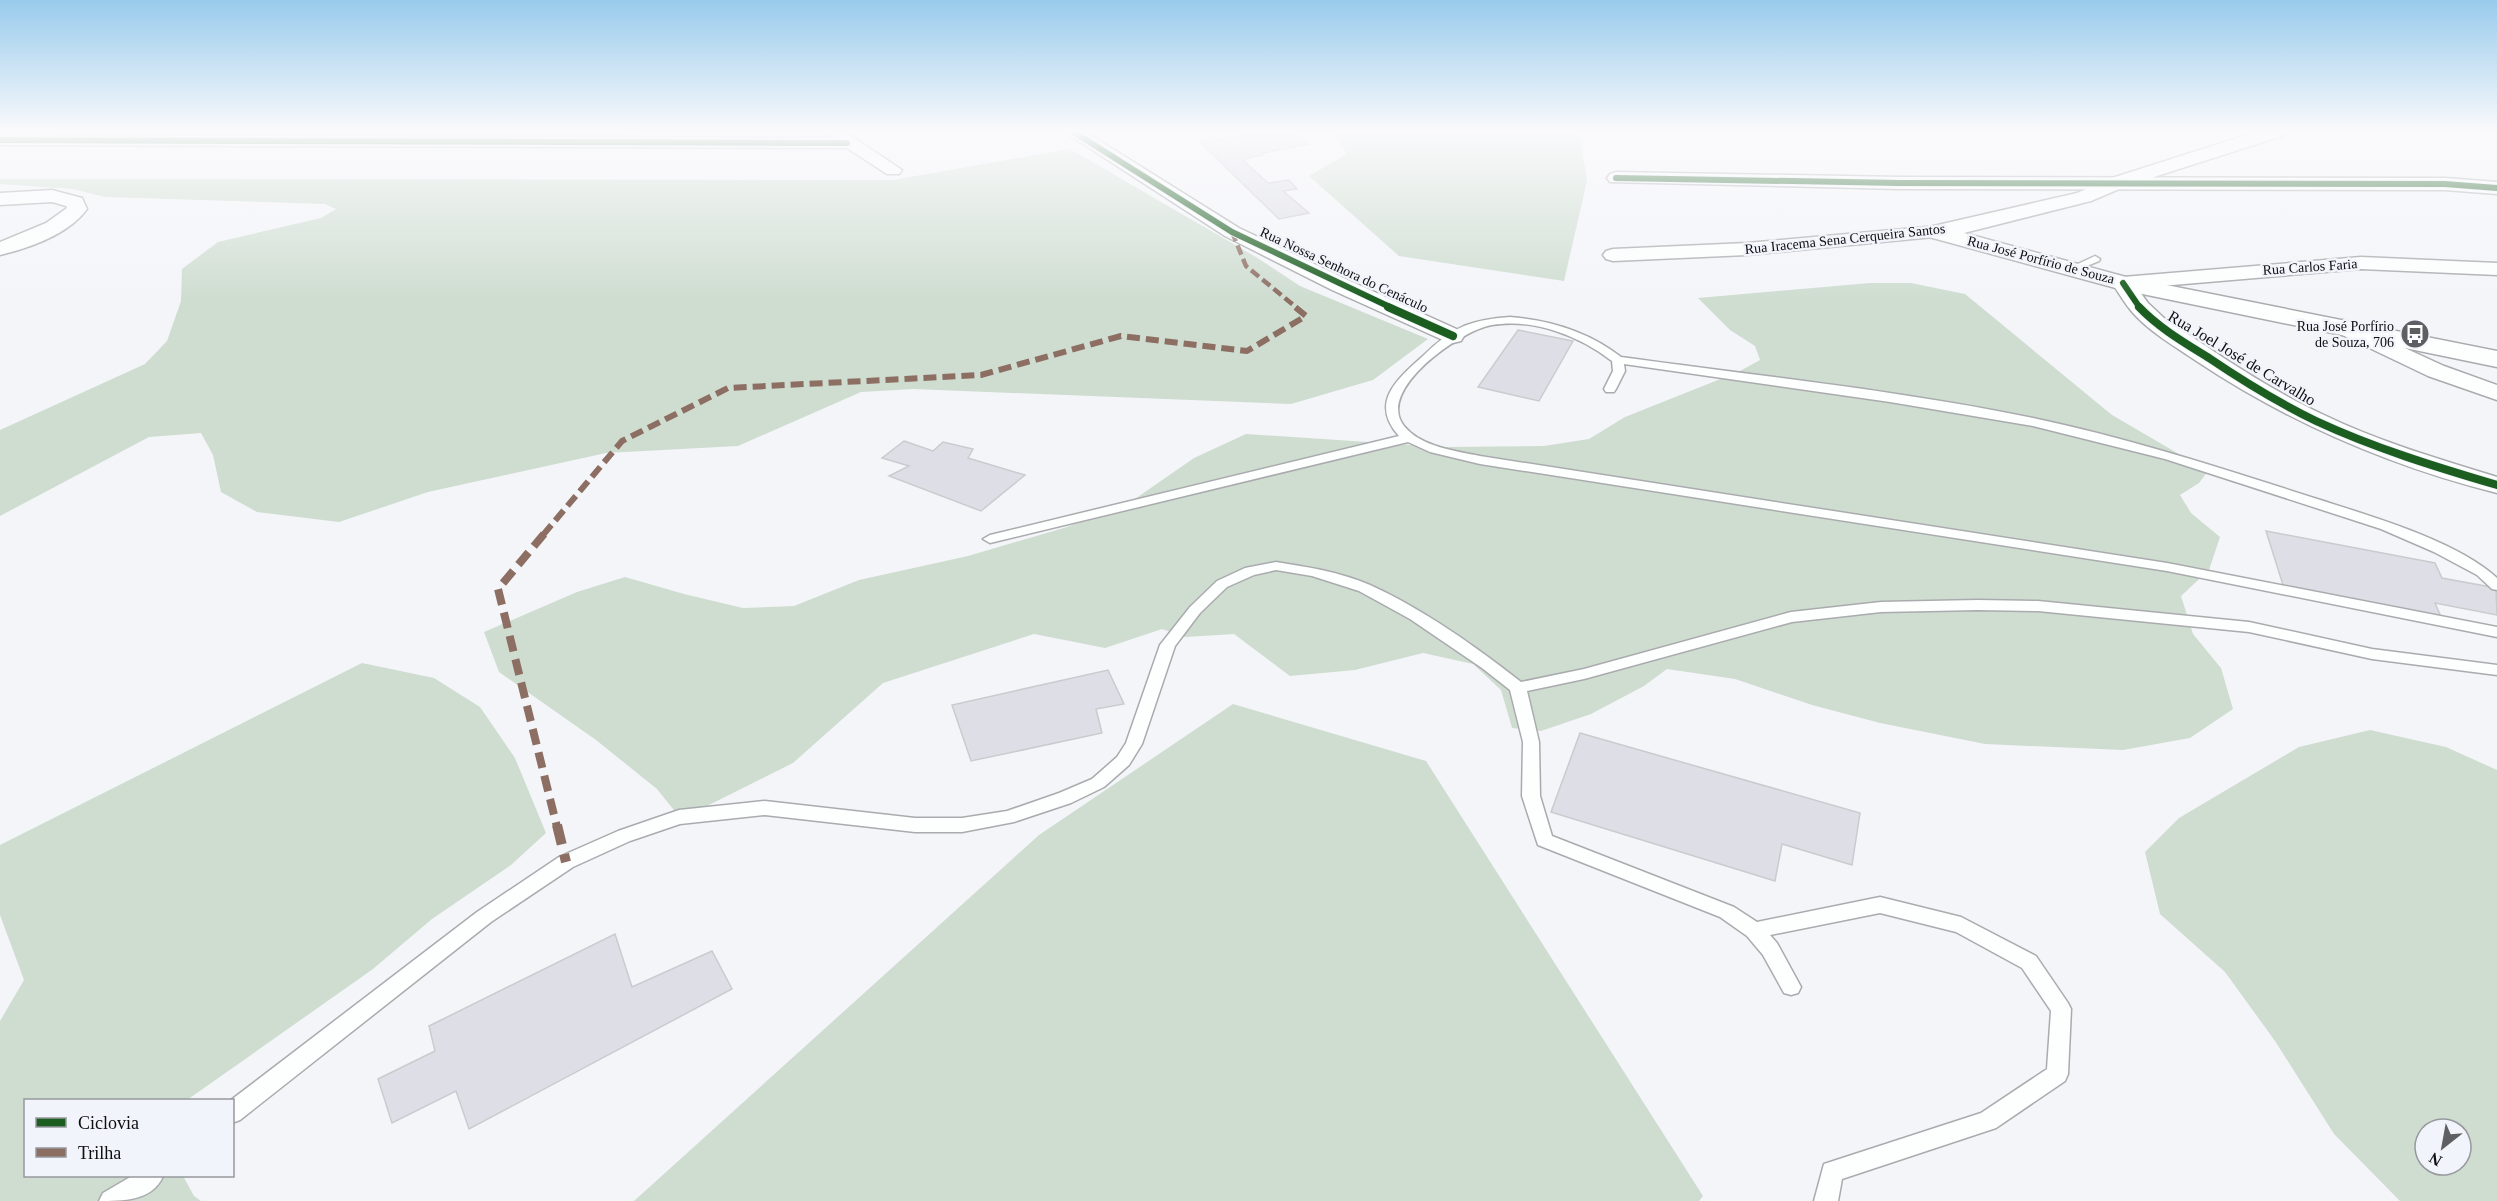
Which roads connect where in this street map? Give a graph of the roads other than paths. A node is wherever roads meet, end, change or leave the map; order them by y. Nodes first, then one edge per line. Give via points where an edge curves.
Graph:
1 (1161, 187) edge
2 (2057, 187) edge
3 (2107, 187) edge
4 (2089, 195) junction
5 (5, 196) edge
6 (1938, 232) junction
7 (0, 249) edge
8 (1613, 255) dead end
9 (2095, 259) dead end
10 (2072, 269) junction
11 (2497, 269) edge
12 (2122, 283) junction
13 (2344, 327) junction
14 (1453, 336) junction
15 (2497, 359) edge
16 (1618, 360) junction
17 (1610, 389) dead end
18 (2497, 393) edge
19 (1409, 438) junction
20 (2497, 484) edge
21 (990, 539) dead end
22 (2497, 586) edge
23 (2497, 632) edge
24 (2497, 670) edge
25 (1518, 688) junction
26 (1754, 930) junction
27 (1791, 987) dead end
28 (234, 1111) edge
29 (150, 1177) edge
30 (111, 1201) edge
31 (1826, 1201) edge

1 - 14 street, Rua Nossa Senhora do Cenáculo via 1232,232
2 - 4 street
3 - 4 main road, Rua Iracema Sena Cerqueira Santos
4 - 6 main road, Rua Iracema Sena Cerqueira Santos
5 - 7 street via 61,197 75,202 77,209 57,224
6 - 8 street, Rua Iracema Sena Cerqueira Santos via 1747,249
6 - 10 main road, Rua José Porfírio de Souza
9 - 10 lane
10 - 12 main road, Rua José Porfírio de Souza
11 - 12 street, Rua Carlos Faria via 2361,263
12 - 13 main road, Rua José Porfírio de Souza
12 - 20 street, Rua Joel José de Carvalho via 2156,324 2316,421 2383,449
13 - 15 main road, Rua José Porfírio de Souza
13 - 18 street via 2436,371
14 - 16 lane via 1495,321 1518,320 1573,334
14 - 19 lane via 1397,390 1391,414
16 - 17 lane via 1619,371
16 - 22 lane via 2033,422 2170,456 2386,526 2482,572
19 - 21 lane
19 - 23 lane via 1437,450 1480,460 2167,567
24 - 25 lane via 2373,654 2249,627 2038,606 1978,605 1881,607 1791,617 1584,674
25 - 26 lane via 1531,742 1531,796 1544,840 1727,912
25 - 28 lane via 1415,616 1364,588 1314,572 1276,566 1250,571 1222,584 1168,645 1134,744 1123,761 1098,783 1008,817 962,825 915,825 765,808 678,817 624,836 566,862 484,917
26 - 27 lane via 1770,949
26 - 31 lane via 1880,905 1961,925 2030,962 2061,1009 2057,1074 1989,1121 1832,1172
29 - 30 lane

